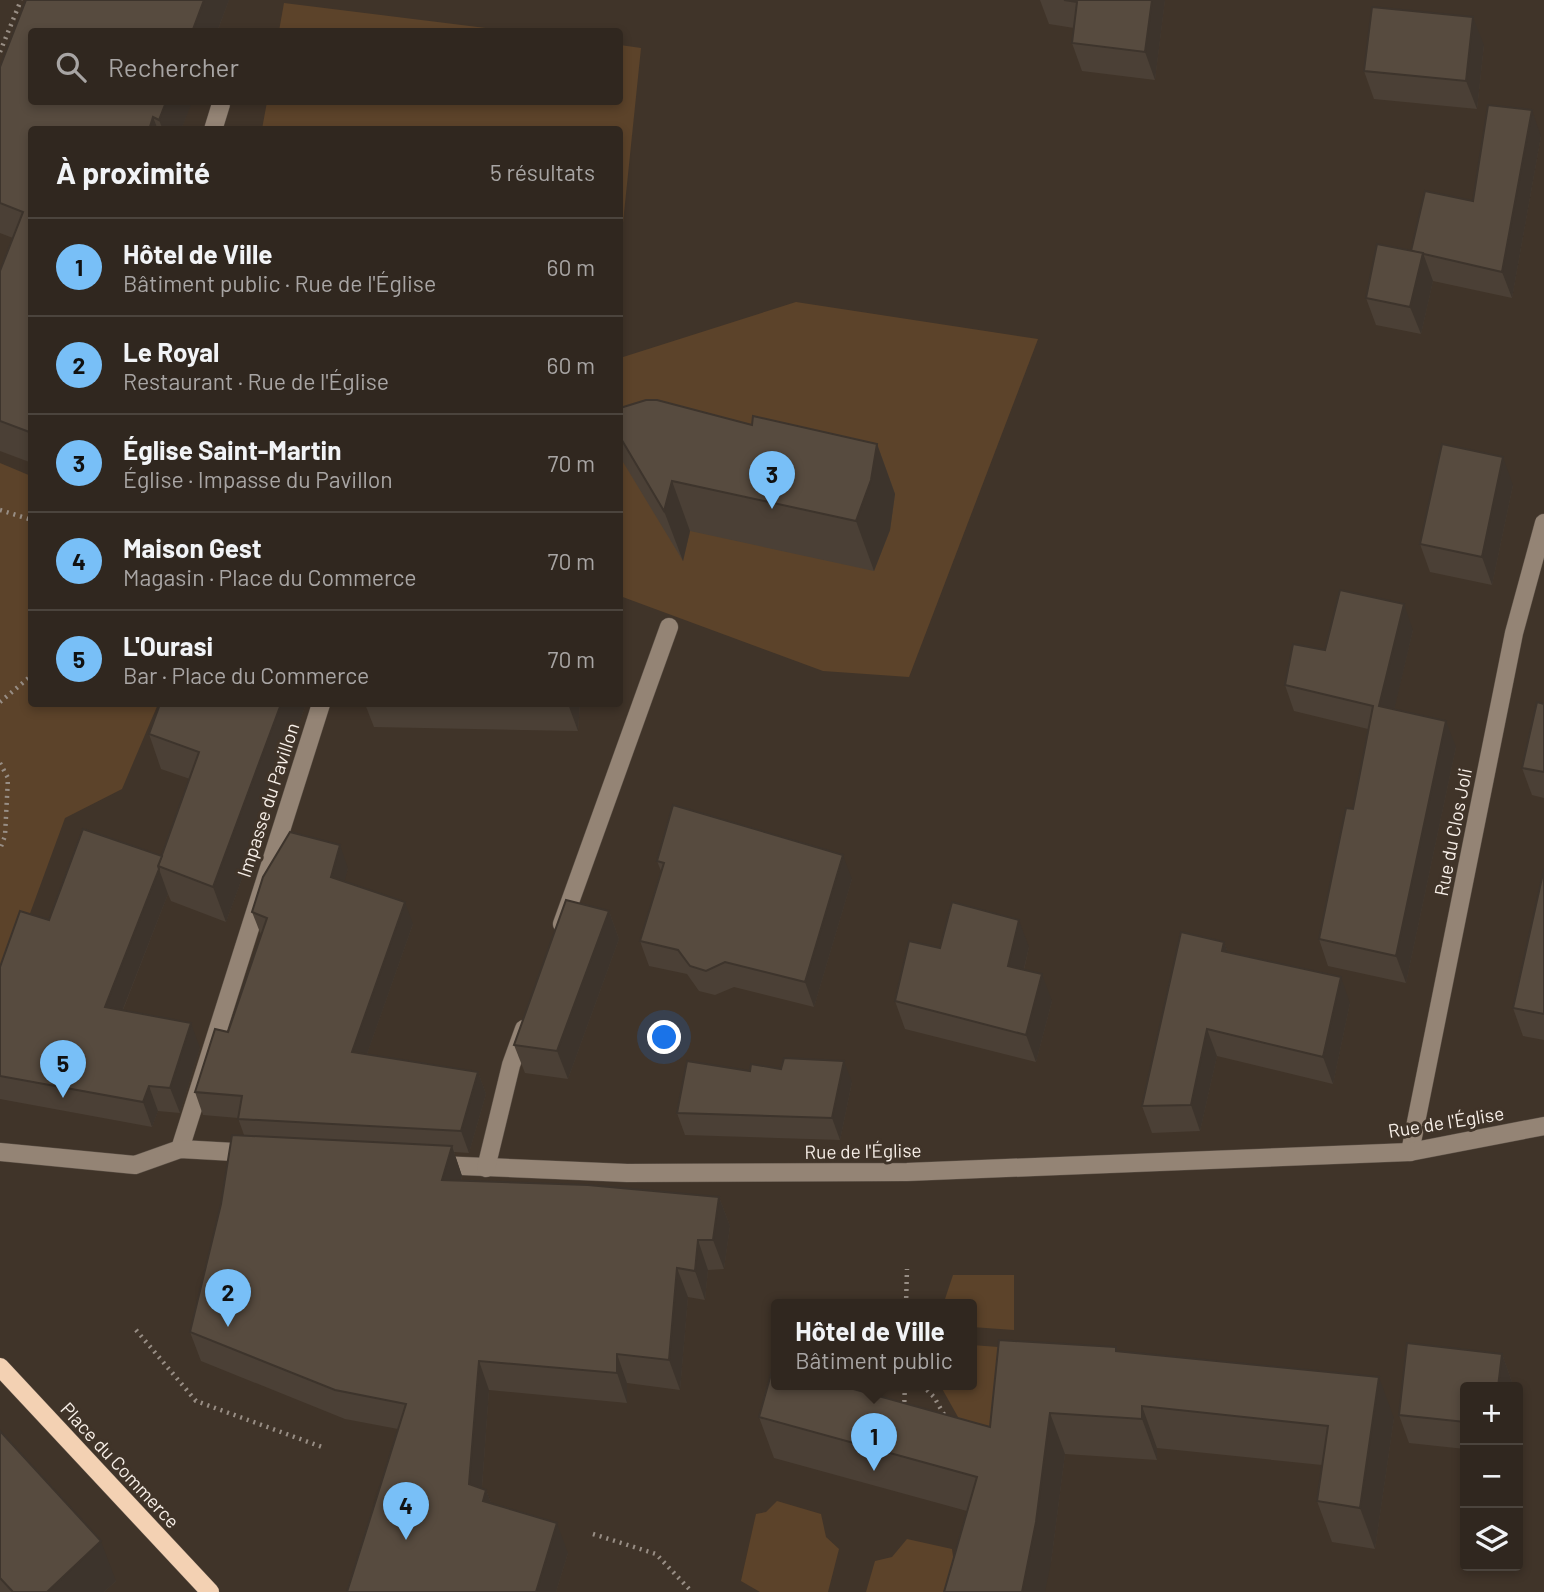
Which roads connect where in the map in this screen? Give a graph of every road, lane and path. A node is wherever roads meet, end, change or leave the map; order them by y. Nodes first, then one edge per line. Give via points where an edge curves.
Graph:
1 (21, 0) edge
2 (0, 52) edge
3 (221, 105) edge
4 (214, 126) edge
5 (0, 510) edge
6 (28, 519) edge
7 (1544, 523) edge
8 (669, 627) dead end
9 (28, 678) edge
10 (0, 702) edge
11 (320, 707) edge
12 (0, 763) edge
13 (0, 849) edge
14 (557, 936) edge
15 (530, 1013) edge
16 (1544, 1126) edge
17 (180, 1149) junction
18 (0, 1152) edge
19 (1410, 1152) junction
20 (264, 1154) edge
21 (417, 1163) edge
22 (486, 1168) junction
23 (906, 1269) dead end
24 (906, 1299) edge
25 (136, 1330) dead end
26 (0, 1367) edge
27 (905, 1390) edge
28 (926, 1390) edge
29 (903, 1412) edge
30 (947, 1426) edge
31 (321, 1447) dead end
32 (593, 1534) dead end
33 (210, 1592) edge
34 (692, 1592) edge

1 - 2 path
3 - 4 street
5 - 6 path
7 - 19 street, Rue du Clos Joli via 1514,633
8 - 14 street
9 - 10 path
11 - 17 street, Impasse du Pavillon
12 - 13 path via 8,778 5,836
15 - 22 street via 511,1065
16 - 19 street, Rue de l'Église
17 - 18 street via 135,1164
17 - 20 street
19 - 22 street, Rue de l'Église via 907,1172 627,1173
21 - 22 street, Rue de l'Église
23 - 24 path
25 - 31 path via 196,1401
26 - 33 main road, Place du Commerce
27 - 29 path
28 - 30 path via 946,1415
32 - 34 path via 656,1554

